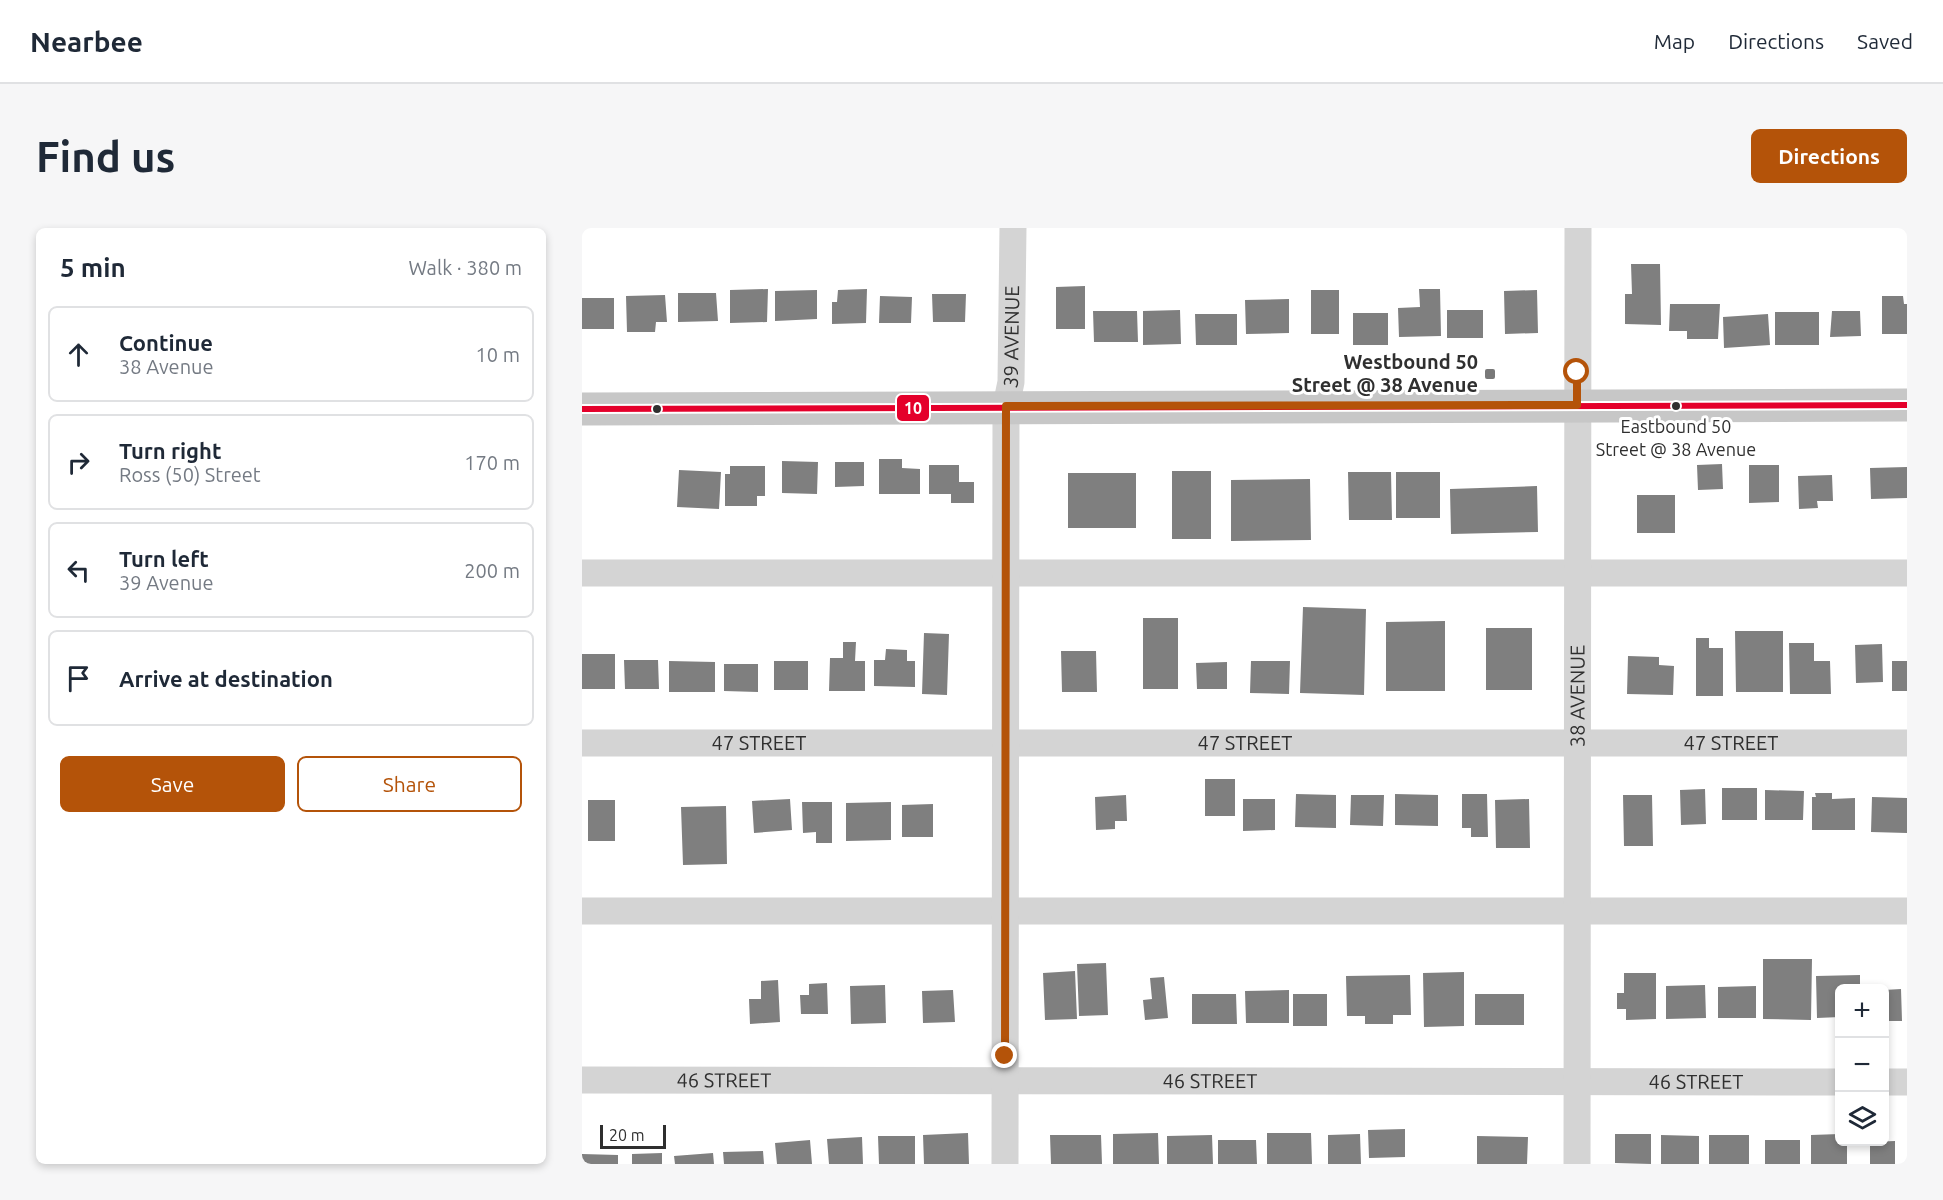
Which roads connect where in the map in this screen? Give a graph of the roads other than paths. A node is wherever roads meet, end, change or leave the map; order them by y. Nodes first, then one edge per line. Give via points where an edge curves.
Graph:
1 (1012, 228) edge
2 (1578, 228) edge
3 (1577, 405) junction
4 (1907, 405) edge
5 (1006, 406) junction
6 (582, 409) edge
7 (1006, 572) junction
8 (1577, 572) junction
9 (582, 573) edge
10 (1907, 573) edge
11 (582, 742) edge
12 (1006, 743) junction
13 (1577, 743) junction
14 (1907, 743) edge
15 (582, 911) edge
16 (1005, 911) junction
17 (1577, 911) junction
18 (1907, 911) edge
19 (582, 1080) edge
20 (1005, 1081) junction
21 (1576, 1082) junction
22 (1835, 1082) edge
23 (1889, 1082) edge
24 (1907, 1082) edge
25 (1005, 1164) edge
26 (1577, 1164) edge

1 - 5 street, 39 AVENUE via 1011,382
2 - 3 street, 38 AVENUE
3 - 4 main road
3 - 5 main road
3 - 8 street, 38 AVENUE
5 - 6 main road
5 - 7 street, 39 AVENUE
7 - 8 street
7 - 9 street
7 - 12 street, 39 AVENUE
8 - 10 street
8 - 13 street, 38 AVENUE
11 - 12 street, 47 STREET
12 - 13 street, 47 STREET
12 - 16 street, 39 AVENUE
13 - 14 street, 47 STREET
13 - 17 street, 38 AVENUE
15 - 16 street
16 - 17 street
16 - 20 street, 39 AVENUE
17 - 18 street
17 - 21 street, 38 AVENUE
19 - 20 street, 46 STREET
20 - 21 street, 46 STREET
20 - 25 street, 39 AVENUE
21 - 22 street, 46 STREET
21 - 26 street, 38 AVENUE
23 - 24 street

